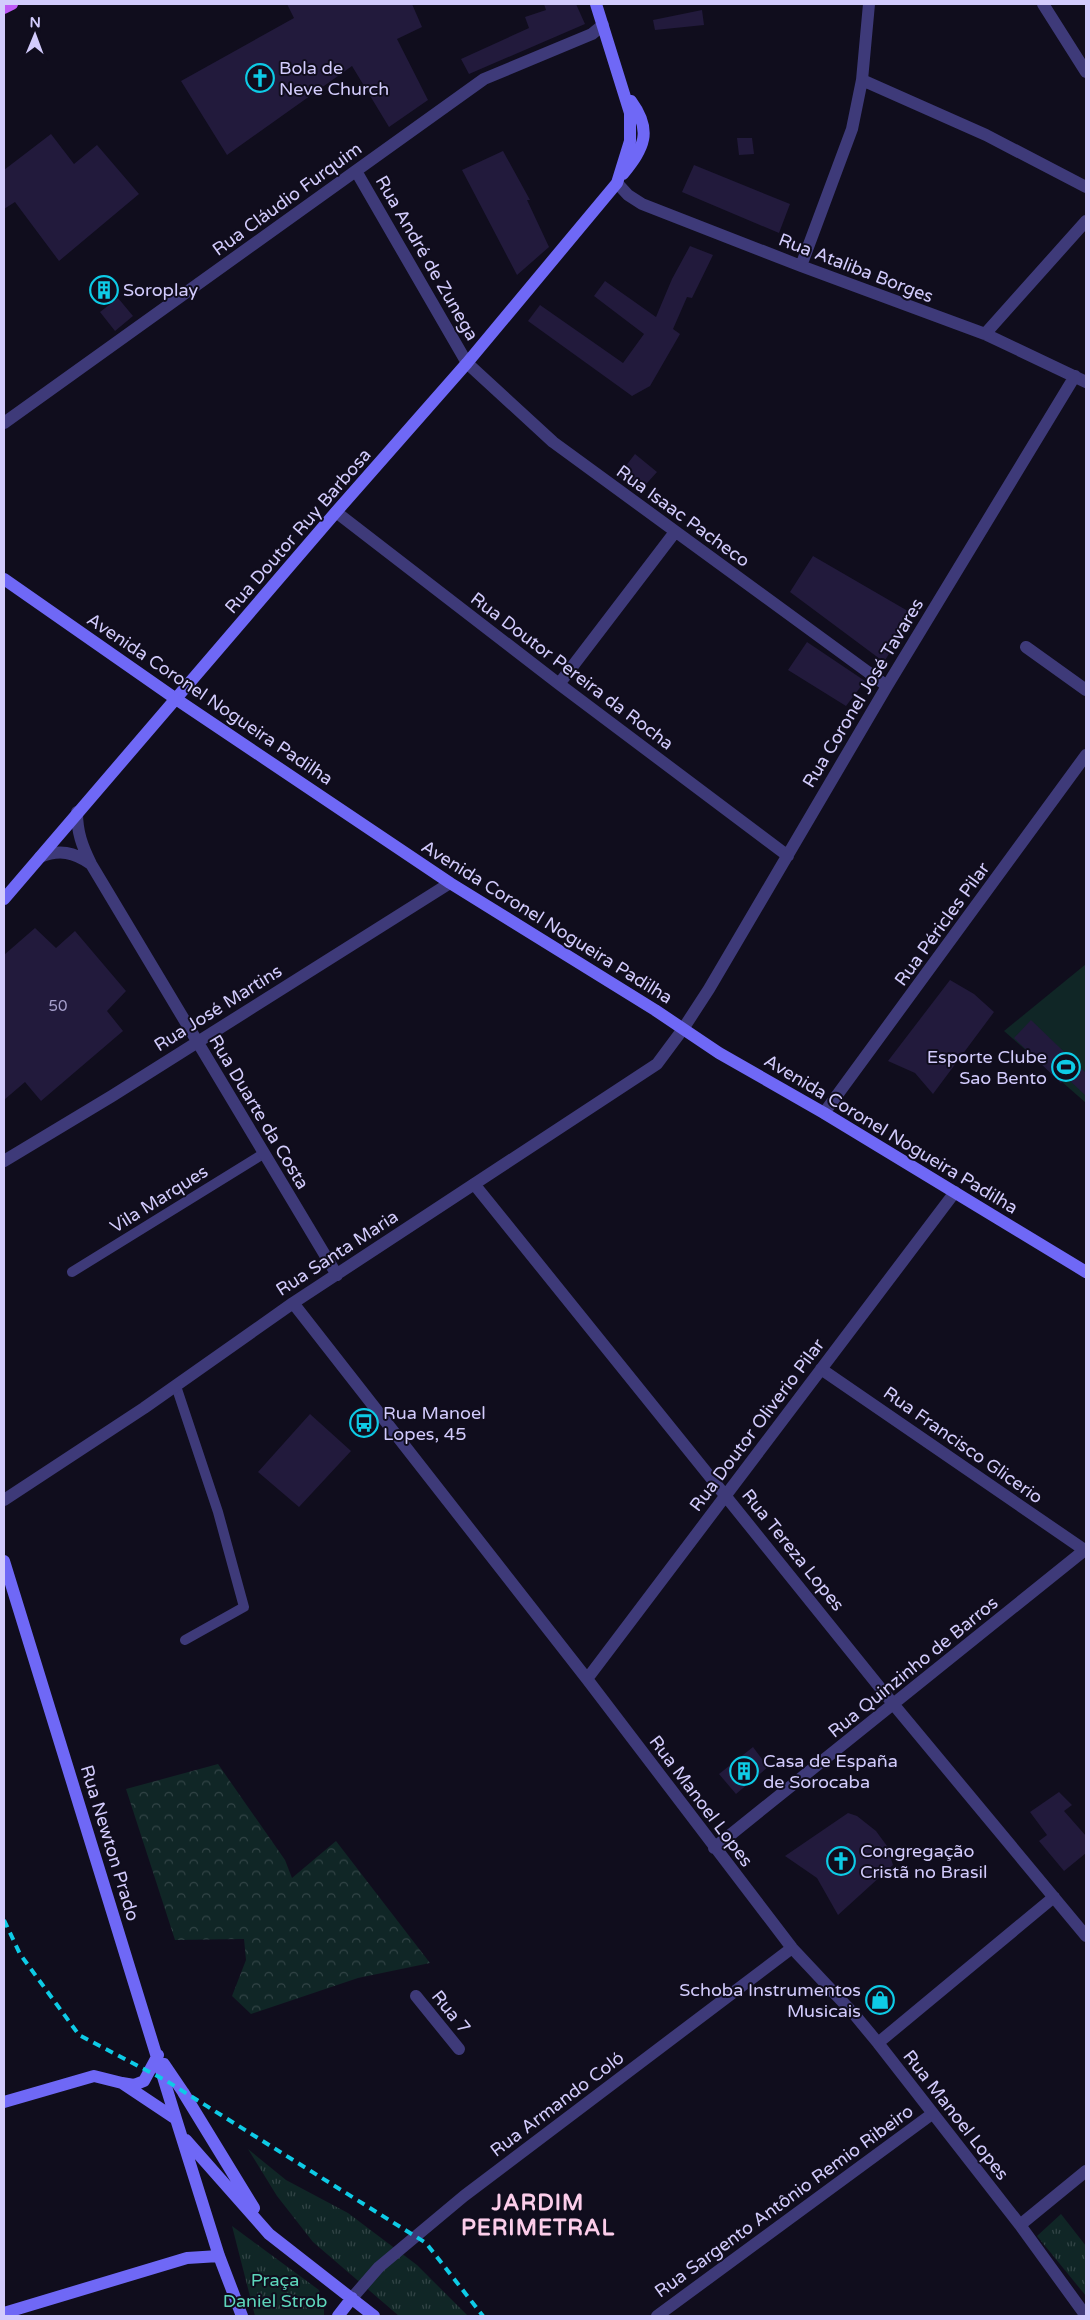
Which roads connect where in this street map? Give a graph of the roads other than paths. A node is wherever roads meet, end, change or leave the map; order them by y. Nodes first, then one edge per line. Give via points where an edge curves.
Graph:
1 (12, 4) edge
2 (596, 4) edge
3 (869, 4) edge
4 (1043, 4) edge
5 (4, 8) edge
6 (603, 25) junction
7 (1086, 72) edge
8 (862, 80) junction
9 (356, 171) junction
10 (618, 181) junction
11 (1086, 187) edge
12 (1086, 221) edge
13 (801, 266) junction
14 (985, 334) junction
15 (468, 363) junction
16 (1081, 379) edge
17 (4, 423) edge
18 (336, 512) junction
19 (675, 532) junction
20 (4, 578) edge
21 (1026, 647) dead end
22 (559, 684) junction
23 (887, 686) junction
24 (1086, 690) edge
25 (176, 700) junction
26 (1086, 755) edge
27 (77, 812) junction
28 (788, 856) junction
29 (40, 857) junction
30 (91, 864) junction
31 (450, 883) junction
32 (4, 899) edge
33 (683, 1029) junction
34 (197, 1042) junction
35 (824, 1113) junction
36 (263, 1154) junction
37 (4, 1161) edge
38 (474, 1184) junction
39 (955, 1192) junction
40 (72, 1272) dead end
41 (1086, 1272) edge
42 (337, 1275) junction
43 (293, 1303) junction
44 (821, 1368) junction
45 (176, 1386) junction
46 (726, 1495) junction
47 (4, 1500) edge
48 (1086, 1550) edge
49 (4, 1561) edge
50 (186, 1640) dead end
51 (587, 1679) junction
52 (894, 1705) junction
53 (714, 1848) junction
54 (1054, 1897) junction
55 (1086, 1936) edge
56 (792, 1948) junction
57 (416, 1996) dead end
58 (878, 2043) junction
59 (459, 2050) dead end
60 (158, 2055) junction
61 (122, 2083) junction
62 (4, 2102) edge
63 (932, 2114) junction
64 (176, 2119) junction
65 (183, 2136) junction
66 (1086, 2170) edge
67 (1020, 2225) junction
68 (269, 2234) junction
69 (220, 2256) junction
70 (352, 2298) junction
71 (23, 2312) edge
72 (4, 2313) edge
73 (242, 2316) edge
74 (338, 2316) edge
75 (374, 2316) edge
76 (656, 2316) edge
77 (1086, 2316) edge

1 - 5 main road
2 - 6 main road
3 - 8 street
4 - 7 street
6 - 9 street, Rua Cláudio Furquim via 592,34 484,80
6 - 10 main road via 630,113 630,141
8 - 11 street via 986,134
8 - 13 street via 852,129
9 - 15 street, Rua André de Zunega
9 - 17 street, Rua Cláudio Furquim
10 - 13 street, Rua Ataliba Borges via 628,195 642,204
10 - 15 main road, Rua Doutor Ruy Barbosa
12 - 14 street
13 - 14 street, Rua Ataliba Borges
14 - 16 street, Rua Ataliba Borges
15 - 18 main road, Rua Doutor Ruy Barbosa
15 - 19 street, Rua Isaac Pacheco via 553,442
16 - 23 street, Rua Coronel José Tavares
18 - 22 street, Rua Doutor Pereira da Rocha
18 - 25 main road, Rua Doutor Ruy Barbosa
19 - 22 street
19 - 23 street, Rua Isaac Pacheco
20 - 25 main road, Avenida Coronel Nogueira Padilha
21 - 24 street
22 - 28 street, Rua Doutor Pereira da Rocha
23 - 28 street, Rua Coronel José Tavares
25 - 27 main road, Rua Doutor Ruy Barbosa
25 - 31 main road, Avenida Coronel Nogueira Padilha
26 - 35 street, Rua Péricles Pilar
27 - 29 main road, Rua Doutor Ruy Barbosa
27 - 30 street, Rua Duarte da Costa via 81,845
28 - 33 street, Rua Coronel José Tavares
29 - 30 street via 62,851
29 - 32 main road, Rua Doutor Ruy Barbosa
30 - 34 street, Rua Duarte da Costa
31 - 33 main road, Avenida Coronel Nogueira Padilha
31 - 34 street, Rua José Martins
33 - 35 main road, Avenida Coronel Nogueira Padilha
33 - 38 street, Rua Santa Maria via 656,1064
34 - 36 street, Rua Duarte da Costa
34 - 37 street, Rua José Martins
35 - 39 main road, Avenida Coronel Nogueira Padilha
36 - 40 lane, Vila Marques
36 - 42 street, Rua Duarte da Costa
38 - 42 street, Rua Santa Maria
38 - 46 street, Rua Tereza Lopes
39 - 41 main road, Avenida Coronel Nogueira Padilha
39 - 44 street, Rua Doutor Oliverio Pilar
42 - 43 street, Rua Santa Maria
43 - 45 street, Rua Santa Maria
43 - 51 street, Rua Manoel Lopes
44 - 46 street, Rua Doutor Oliverio Pilar
44 - 48 street, Rua Francisco Glicerio
45 - 47 street, Rua Santa Maria
45 - 50 lane via 218,1512 244,1607
46 - 51 street, Rua Doutor Oliverio Pilar
46 - 52 street, Rua Tereza Lopes
48 - 52 street, Rua Quinzinho de Barros
49 - 60 main road, Rua Newton Prado
51 - 53 street, Rua Manoel Lopes
52 - 53 street, Rua Quinzinho de Barros
52 - 54 street, Rua Tereza Lopes
53 - 56 street, Rua Manoel Lopes
54 - 55 street, Rua Tereza Lopes
54 - 58 street
56 - 58 street, Rua Manoel Lopes
56 - 70 street, Rua Armando Coló via 464,2196 379,2267
57 - 59 street, Rua 7
58 - 63 street, Rua Manoel Lopes
60 - 61 main road via 144,2081
60 - 64 main road, Rua Newton Prado
60 - 68 main road
61 - 62 main road via 94,2076
61 - 64 main road
63 - 67 street, Rua Manoel Lopes
63 - 76 street, Rua Sargento Antônio Remio Ribeiro
64 - 65 main road, Rua Newton Prado
65 - 68 main road
65 - 69 main road
66 - 67 street
67 - 77 street, Rua Manoel Lopes
68 - 70 main road
69 - 71 main road via 187,2258
69 - 73 main road
70 - 74 main road
70 - 75 main road
71 - 72 main road

